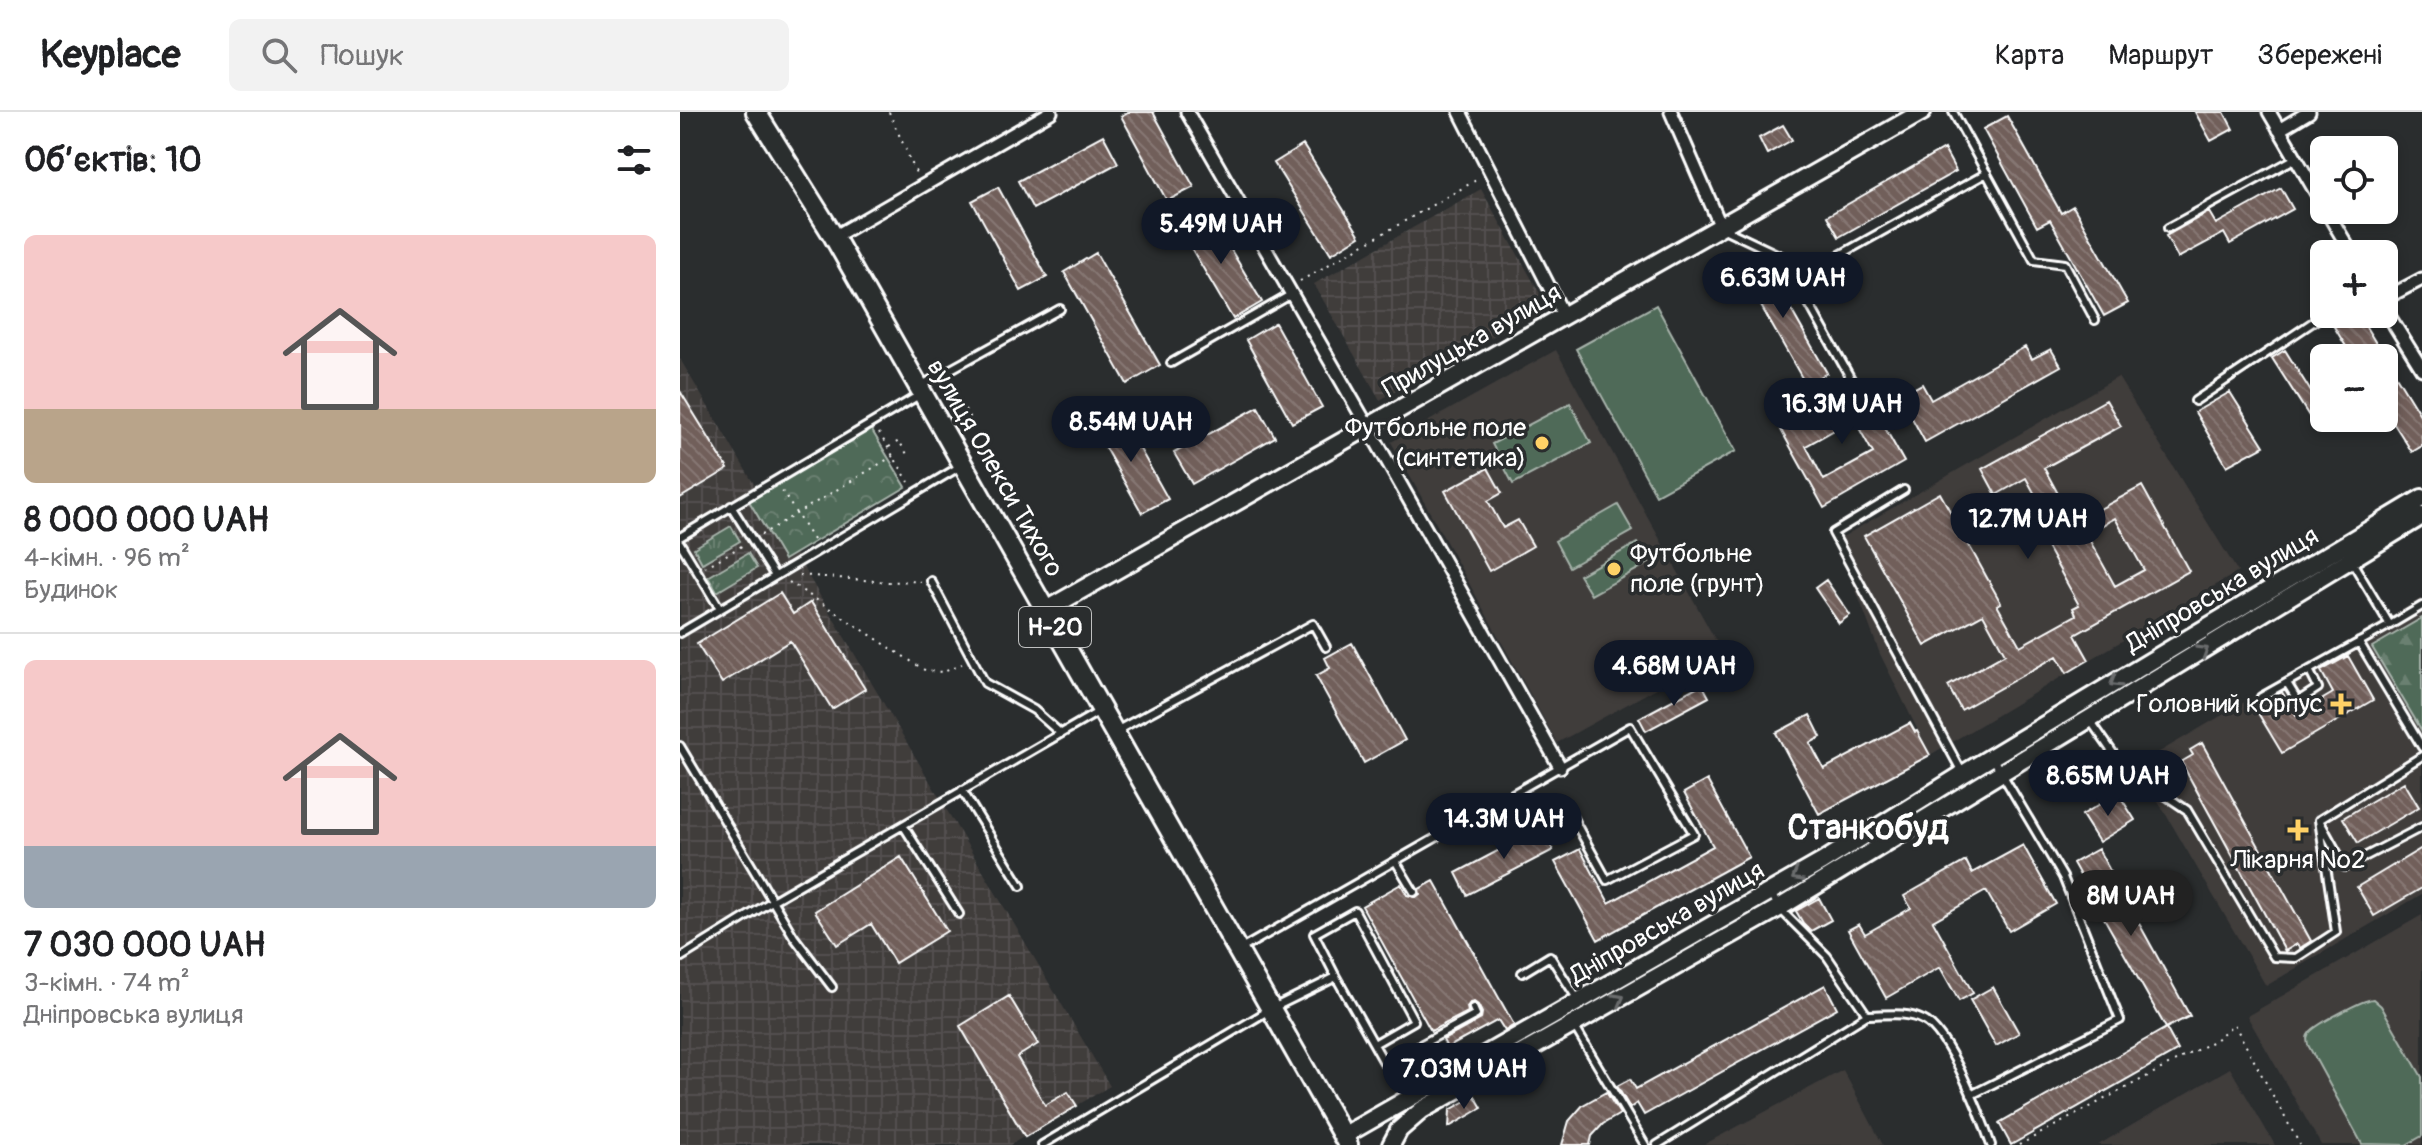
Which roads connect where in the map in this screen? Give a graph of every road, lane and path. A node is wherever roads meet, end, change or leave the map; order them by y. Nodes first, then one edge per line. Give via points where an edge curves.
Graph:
1 (756, 112) edge
2 (889, 112) edge
3 (1051, 112) edge
4 (1187, 112) edge
5 (1460, 112) edge
6 (1671, 112) edge
7 (1922, 112) edge
8 (1953, 112) edge
9 (2269, 112) edge
10 (2309, 112) edge
11 (2279, 130) junction
12 (2296, 158) junction
13 (1488, 173) dead end
14 (1987, 173) junction
15 (2310, 182) edge
16 (922, 186) junction
17 (1721, 227) junction
18 (2168, 228) dead end
19 (834, 237) junction
20 (2422, 279) edge
21 (1795, 280) junction
22 (1290, 291) junction
23 (2398, 292) edge
24 (1060, 309) dead end
25 (1564, 316) junction
26 (2095, 320) dead end
27 (2310, 324) edge
28 (2396, 328) edge
29 (1171, 363) dead end
30 (2422, 369) edge
31 (1851, 379) dead end
32 (921, 390) junction
33 (2195, 401) dead end
34 (961, 402) dead end
35 (970, 418) dead end
36 (873, 422) junction
37 (1368, 427) junction
38 (888, 447) junction
39 (907, 454) dead end
40 (893, 456) junction
41 (964, 465) junction
42 (774, 480) junction
43 (1904, 490) dead end
44 (915, 492) junction
45 (2422, 498) edge
46 (731, 506) junction
47 (796, 514) junction
48 (2422, 516) edge
49 (680, 537) edge
50 (752, 540) junction
51 (680, 543) edge
52 (819, 550) junction
53 (2347, 553) junction
54 (697, 572) junction
55 (777, 575) junction
56 (931, 581) joint
57 (2422, 606) edge
58 (720, 609) junction
59 (1046, 610) junction
60 (2390, 625) junction
61 (680, 633) edge
62 (2359, 642) junction
63 (1326, 647) dead end
64 (972, 659) junction
65 (2309, 670) junction
66 (2287, 683) junction
67 (2261, 697) dead end
68 (2080, 703) junction
69 (1102, 711) junction
70 (2090, 719) junction
71 (1060, 733) junction
72 (1114, 733) junction
73 (680, 746) edge
74 (2422, 747) edge
75 (1991, 756) junction
76 (2422, 756) edge
77 (1560, 767) junction
78 (2001, 773) junction
79 (1968, 782) junction
80 (962, 790) junction
81 (1507, 799) junction
82 (2319, 820) junction
83 (903, 825) junction
84 (2422, 827) edge
85 (1396, 862) junction
86 (2345, 867) junction
87 (2327, 876) junction
88 (1021, 886) dead end
89 (1770, 891) junction
90 (1414, 892) dead end
91 (772, 901) junction
92 (1779, 908) junction
93 (959, 914) dead end
94 (1238, 951) junction
95 (680, 958) edge
96 (1522, 973) dead end
97 (1336, 977) junction
98 (832, 987) dead end
99 (1572, 1005) junction
100 (1473, 1008) dead end
101 (1271, 1009) junction
102 (1867, 1015) junction
103 (1573, 1025) junction
104 (1374, 1044) junction
105 (1971, 1095) junction
106 (1346, 1140) edge
107 (1042, 1145) edge
108 (1391, 1145) edge
109 (1645, 1145) edge
110 (1657, 1145) edge
111 (1991, 1145) edge
112 (2019, 1145) edge
113 (2300, 1145) edge

1 - 19 main road, вулиця Олекси Тихого / Н-20
2 - 16 path
3 - 16 street
4 - 22 street
5 - 25 street
6 - 17 street
7 - 17 street, Прилуцька вулиця
8 - 14 lane
9 - 11 street
10 - 11 street
11 - 12 street
12 - 15 street
12 - 18 lane
13 - 22 path
14 - 21 lane
14 - 26 lane via 2034,260 2065,264
16 - 19 street
17 - 21 lane via 1783,257
17 - 25 street, Прилуцька вулиця
19 - 32 main road, вулиця Олекси Тихого / Н-20
20 - 23 street
21 - 31 lane
22 - 29 lane
22 - 37 street
24 - 32 lane
25 - 37 street, Прилуцька вулиця
27 - 33 lane
28 - 30 street
32 - 36 lane
32 - 41 main road, вулиця Олекси Тихого / Н-20
34 - 35 path
36 - 38 path
36 - 42 lane
37 - 59 street, Прилуцька вулиця
37 - 77 street
38 - 39 path via 899,441
38 - 40 path
40 - 44 path
40 - 47 path
41 - 44 lane
41 - 59 main road, вулиця Олекси Тихого / Н-20
42 - 46 lane
42 - 47 path
43 - 79 lane via 1833,533
44 - 52 lane
45 - 53 street, Дніпровська вулиця
46 - 49 lane
46 - 50 lane
47 - 50 path
47 - 52 path
48 - 53 street, Дніпровська вулиця
50 - 54 path
50 - 55 lane
51 - 54 lane
52 - 55 lane
53 - 60 lane
53 -> 68 street, Дніпровська вулиця
70 -> 53 street, Дніпровська вулиця
54 - 58 lane
55 - 56 path
55 - 58 lane
55 - 64 path via 926,671 944,672
56 - 64 lane
57 - 60 lane
58 - 61 lane
59 - 69 main road, вулиця Олекси Тихого / Н-20
60 - 62 lane
62 - 65 lane
62 - 74 lane
63 - 72 lane via 1313,624
64 - 71 lane via 985,683 1034,710
65 - 66 lane
65 - 66 lane via 2318,688 2298,701
66 - 67 lane
68 - 70 lane
68 - 75 street, Дніпровська вулиця
69 - 71 lane
69 - 72 main road, вулиця Олекси Тихого / Н-20
70 - 78 street, Дніпровська вулиця
70 - 87 lane via 2122,766 2187,810 2274,957 2296,958 2336,932
71 - 80 lane
72 - 94 main road, вулиця Олекси Тихого / Н-20
73 - 91 lane
75 - 78 lane
75 - 79 street, Дніпровська вулиця
76 - 82 lane
77 - 81 lane
77 - 81 lane via 1630,727 1694,834 1607,880 1565,804 1522,828
78 - 79 street, Дніпровська вулиця
78 - 105 lane via 2063,877 2120,1020
79 -> 89 street, Дніпровська вулиця
79 - 92 street, Дніпровська вулиця
80 - 83 lane
80 - 88 lane
81 - 85 lane
82 - 86 lane
82 - 87 lane
83 - 91 lane
83 - 93 lane
84 - 86 lane
85 - 90 lane
85 - 94 lane
86 - 87 lane
89 - 92 lane
89 - 99 street, Дніпровська вулиця
91 - 95 lane
91 - 98 lane
92 - 102 lane via 1827,956
103 -> 92 street, Дніпровська вулиця
94 - 101 main road, вулиця Олекси Тихого / Н-20
96 - 99 lane via 1550,956
97 - 101 lane
97 - 104 lane
97 - 104 lane via 1314,934 1355,911 1414,1021
99 - 103 lane
99 - 106 street, Дніпровська вулиця
100 - 104 lane via 1476,1015 1385,1064
101 - 106 main road, вулиця Олекси Тихого / Н-20
101 - 107 lane
102 - 105 lane via 1905,1014 1937,1030
102 - 110 lane
103 - 108 street, Дніпровська вулиця via 1422,1110
103 - 109 lane
105 - 111 lane
112 - 113 path via 2215,1040 2234,1024

